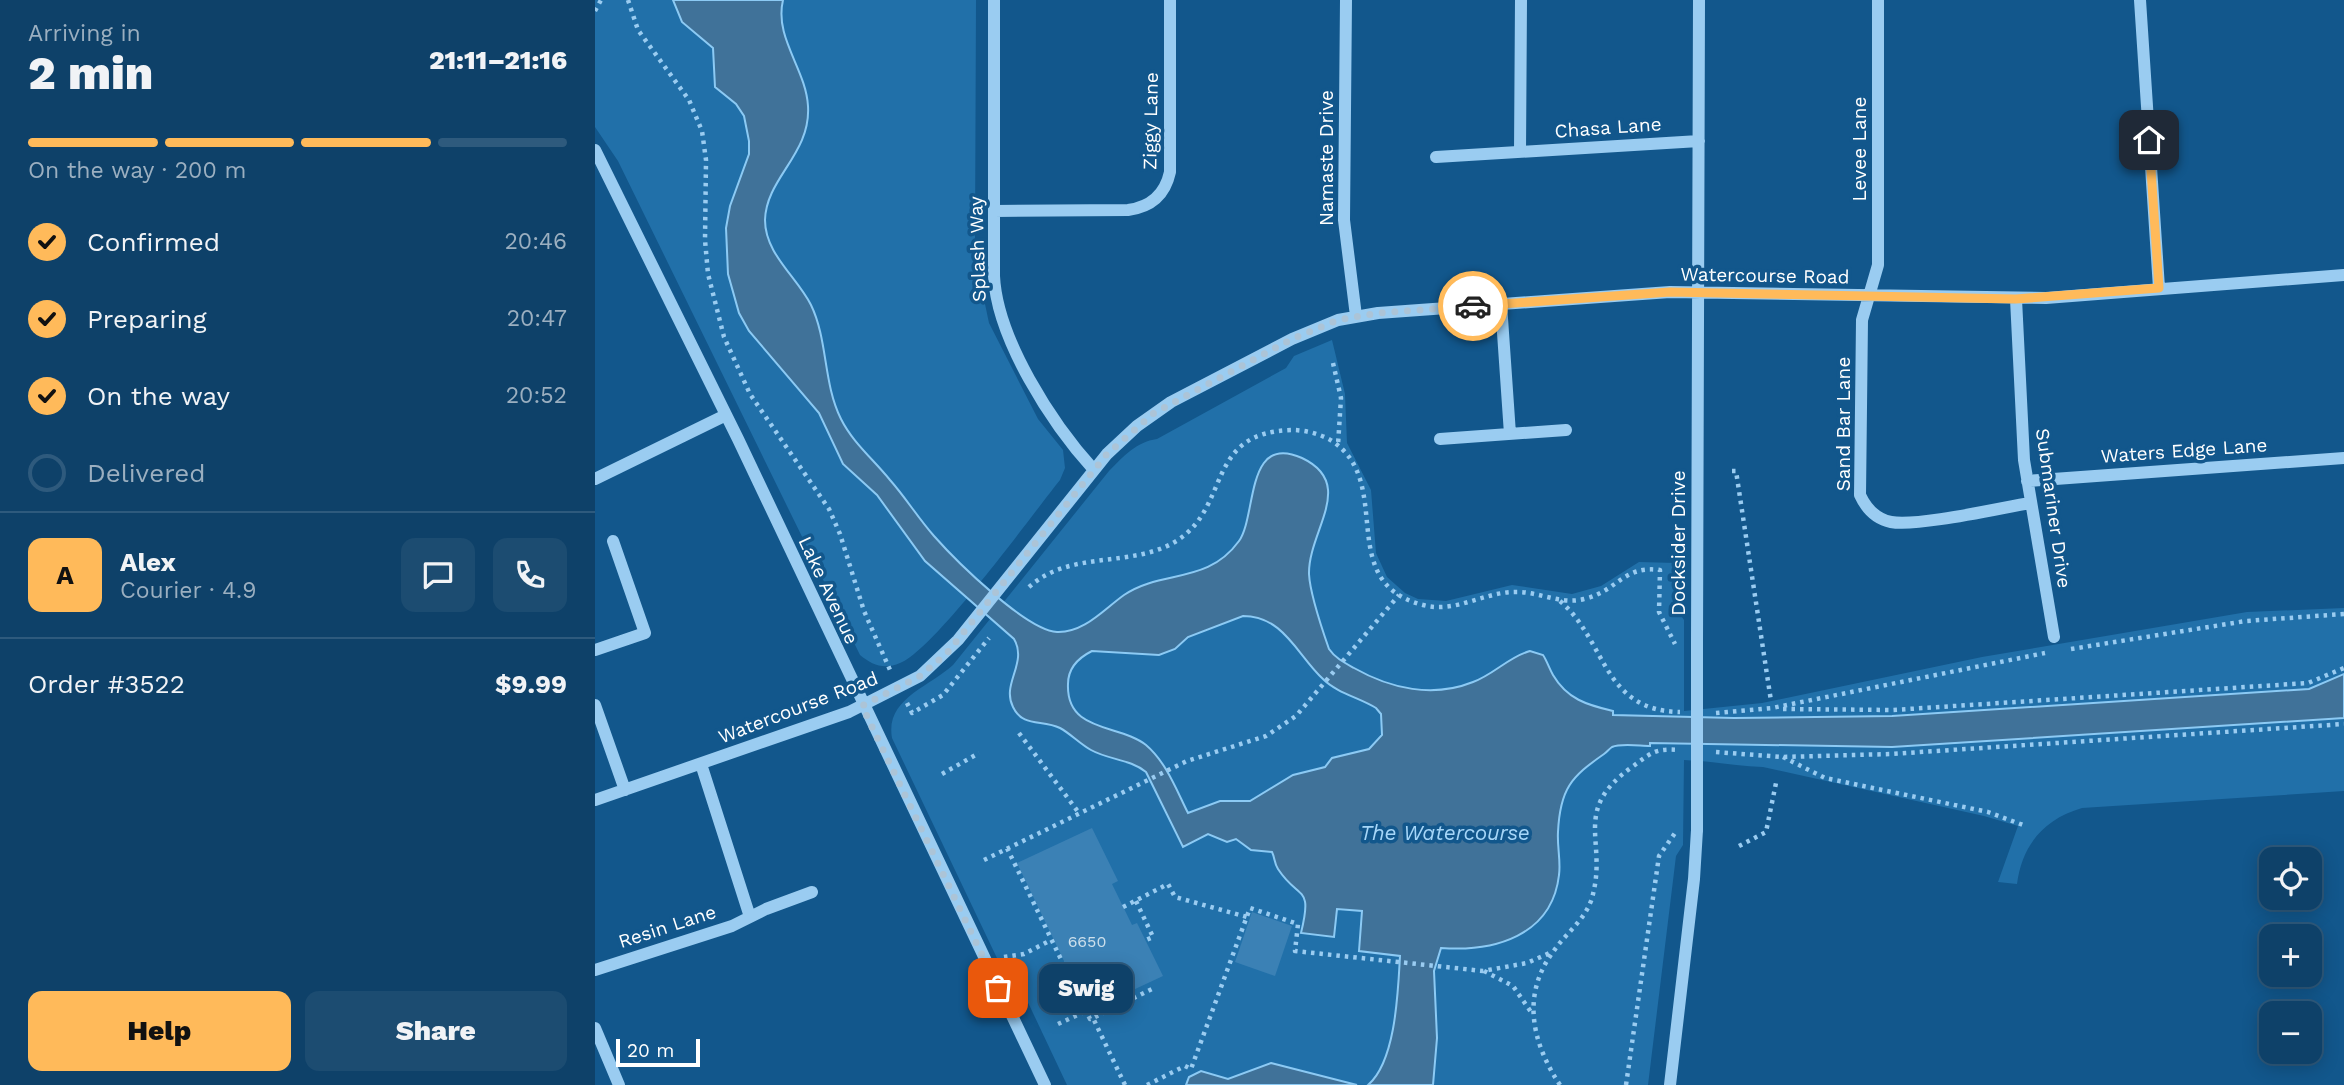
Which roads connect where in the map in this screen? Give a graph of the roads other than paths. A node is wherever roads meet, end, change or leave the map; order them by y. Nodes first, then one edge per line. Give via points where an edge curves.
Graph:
1 (994, 0) edge
2 (1170, 0) edge
3 (1346, 0) edge
4 (1521, 0) edge
5 (1699, 0) edge
6 (1878, 0) edge
7 (2140, 0) edge
8 (1699, 141) junction
9 (595, 150) edge
10 (1520, 152) junction
11 (1436, 157) dead end
12 (994, 211) junction
13 (2344, 275) edge
14 (2159, 288) junction
15 (1698, 293) junction
16 (1870, 297) junction
17 (2016, 299) junction
18 (1501, 304) junction
19 (1356, 316) junction
20 (726, 415) junction
21 (1566, 430) dead end
22 (1510, 434) junction
23 (1440, 439) dead end
24 (2344, 458) edge
25 (1094, 470) junction
26 (595, 479) edge
27 (2027, 481) junction
28 (2030, 503) junction
29 (613, 541) dead end
30 (2055, 637) dead end
31 (595, 650) edge
32 (595, 705) edge
33 (862, 706) junction
34 (701, 764) junction
35 (625, 790) junction
36 (595, 800) edge
37 (812, 892) dead end
38 (750, 917) junction
39 (595, 970) edge
40 (595, 1028) edge
41 (619, 1085) edge
42 (1045, 1085) edge
43 (1670, 1085) edge

1 - 12 street, Splash Way
2 - 12 street, Ziggy Lane via 1170,172 1156,199 1148,206 1128,210
3 - 19 street, Namaste Drive via 1344,220
4 - 10 street
5 - 8 street, Docksider Drive
6 - 16 street, Levee Lane via 1878,265
7 - 14 street
8 - 10 street, Chasa Lane
8 - 15 street, Docksider Drive
9 - 20 street, Lake Avenue
10 - 11 street, Chasa Lane
12 - 25 street, Splash Way via 995,291 1001,321 1048,409
13 - 14 street, Watercourse Road
14 - 17 street, Watercourse Road
15 - 16 street, Watercourse Road
15 - 18 street, Watercourse Road
15 - 43 street, Docksider Drive, bridge via 1697,830
16 - 17 street, Watercourse Road
16 - 28 street, Sand Bar Lane via 1862,320 1859,485 1864,504 1879,518 1901,523
17 - 27 street, Submariner Drive
18 - 19 street, Watercourse Road
18 - 22 street
19 - 25 street, Watercourse Road via 1292,339 1171,402 1121,440
20 - 26 street
20 - 33 street, Lake Avenue
21 - 22 street
22 - 23 street
24 - 27 street, Waters Edge Lane
25 - 33 street, Watercourse Road via 935,664
27 - 28 street, Submariner Drive
28 - 30 street, Submariner Drive
29 - 31 street via 645,633
32 - 35 street
33 - 34 street, Watercourse Road
33 - 42 street, Lake Avenue
34 - 35 street, Watercourse Road
34 - 38 street
35 - 36 street, Watercourse Road
37 - 38 street, Resin Lane
38 - 39 street, Resin Lane
40 - 41 street

